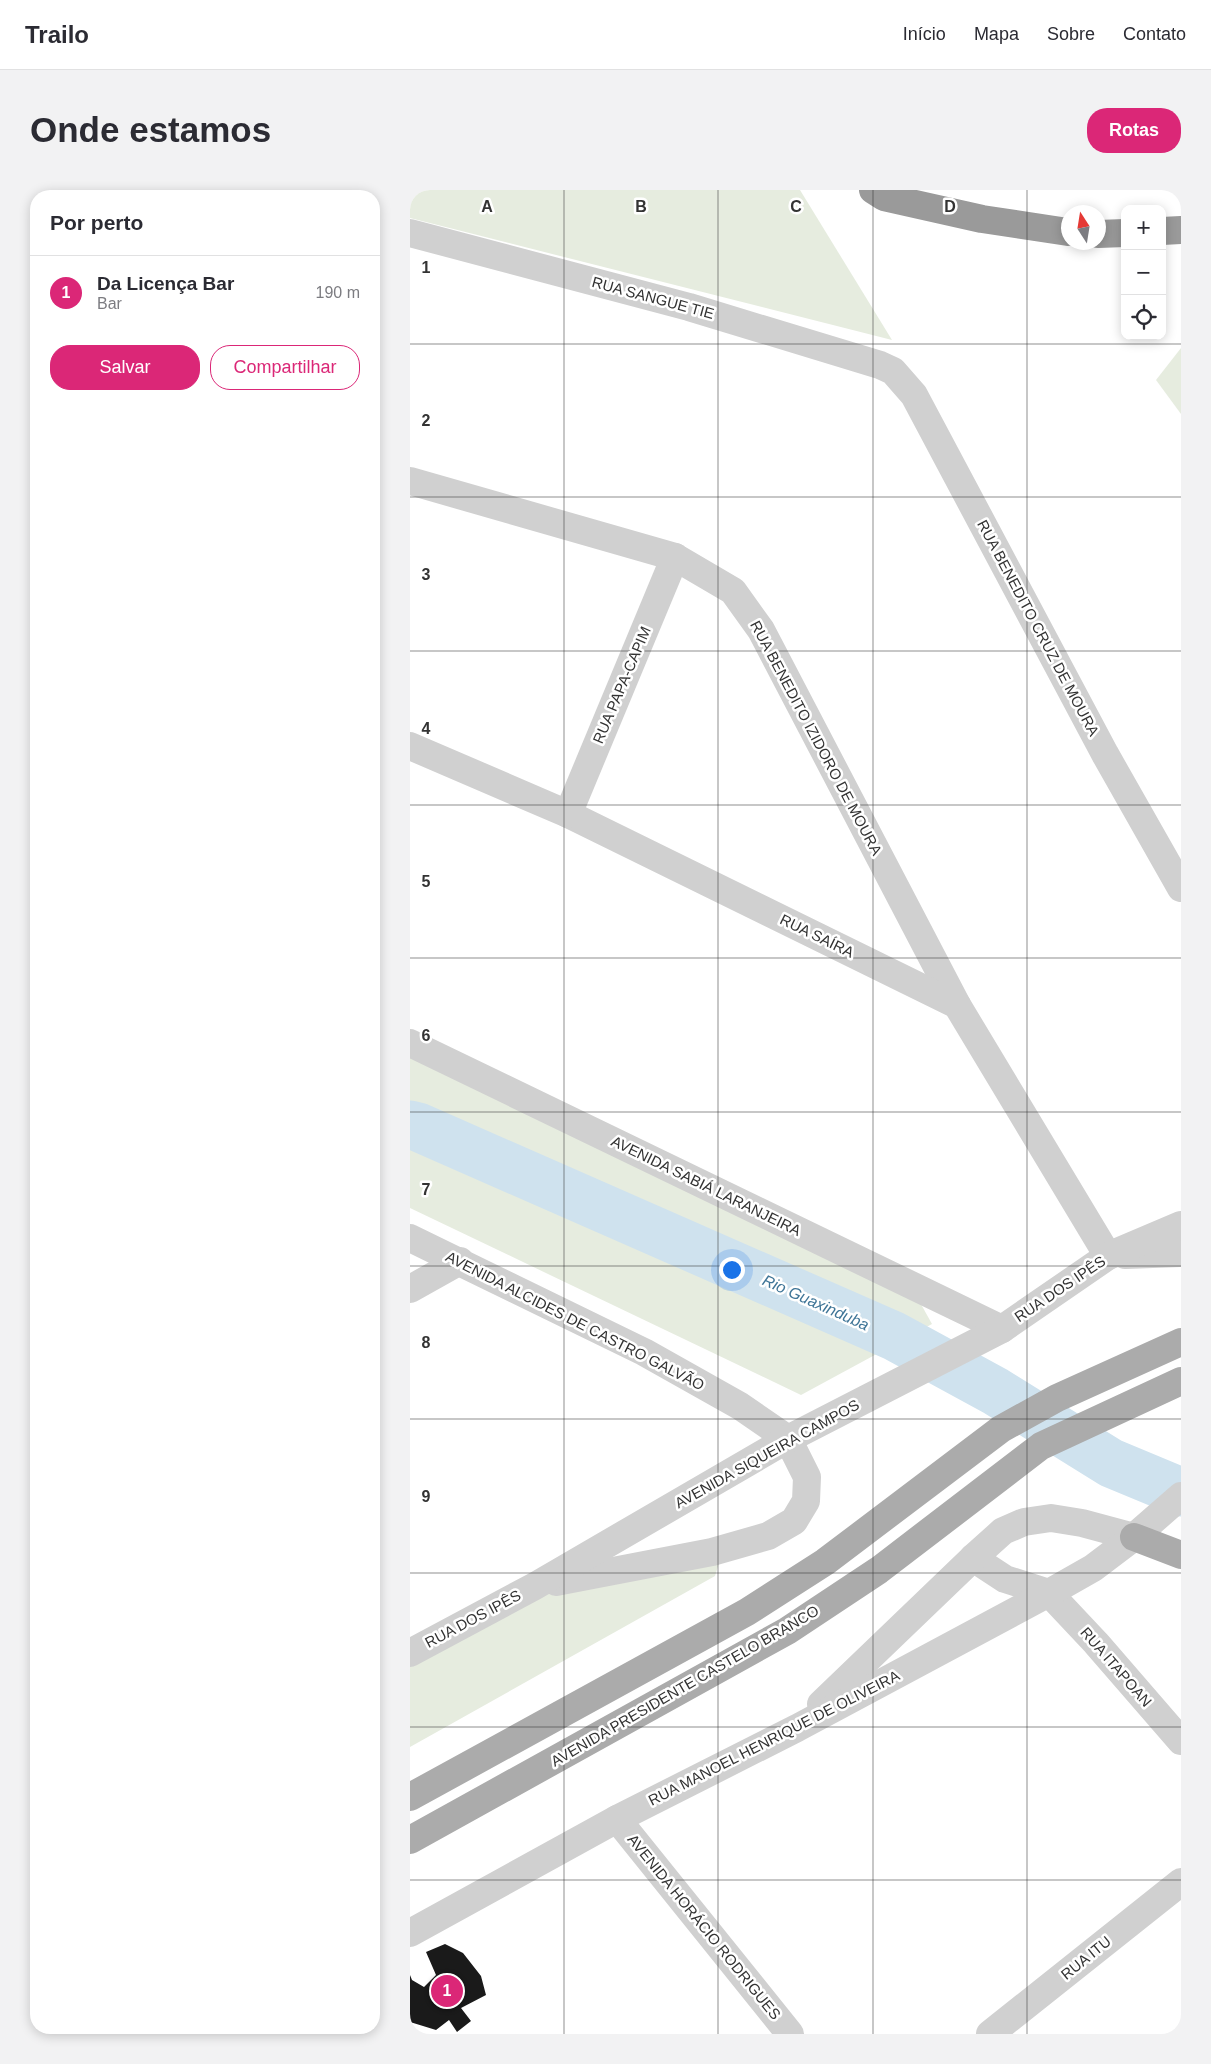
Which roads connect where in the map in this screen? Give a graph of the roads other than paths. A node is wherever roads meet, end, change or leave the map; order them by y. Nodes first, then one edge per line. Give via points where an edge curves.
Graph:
1 (873, 190) edge
2 (1181, 230) edge
3 (1061, 231) edge
4 (1166, 231) edge
5 (410, 233) edge
6 (1121, 233) edge
7 (1106, 234) edge
8 (893, 371) joint
9 (410, 481) edge
10 (675, 556) junction
11 (410, 746) edge
12 (568, 814) junction
13 (1181, 888) edge
14 (957, 1005) junction
15 (410, 1043) edge
16 (1181, 1225) edge
17 (410, 1238) edge
18 (1181, 1253) edge
19 (1108, 1256) junction
20 (460, 1262) junction
21 (410, 1289) edge
22 (1002, 1329) junction
23 (1181, 1342) edge
24 (1181, 1381) edge
25 (788, 1439) junction
26 (1181, 1496) edge
27 (1145, 1529) junction
28 (1181, 1555) edge
29 (972, 1558) junction
30 (535, 1586) junction
31 (1049, 1593) junction
32 (410, 1652) edge
33 (797, 1728) junction
34 (1181, 1741) edge
35 (410, 1797) edge
36 (617, 1819) junction
37 (410, 1840) edge
38 (1181, 1882) edge
39 (410, 1933) edge
40 (790, 2034) edge
41 (990, 2034) edge

1 - 3 highway via 884,197 982,219
2 - 4 highway
5 - 8 street, RUA SANGUE TIE via 689,307
6 - 7 highway
8 - 13 street, RUA BENEDITO CRUZ DE MOURA via 914,394 1101,746
9 - 10 street, RUA BENEDITO IZIDORO DE MOURA
10 - 12 street, RUA PAPA-CAPIM
10 - 14 street, RUA BENEDITO IZIDORO DE MOURA via 733,591 761,630
11 - 12 street, RUA SAÍRA
12 - 14 street, RUA SAÍRA
14 - 19 street
15 - 22 street, AVENIDA SABIÁ LARANJEIRA
16 - 19 street
17 - 20 street, AVENIDA ALCIDES DE CASTRO GALVÃO
18 - 19 street, RUA DOS IPÊS
19 - 22 street, RUA DOS IPÊS
20 - 21 street
20 - 25 street, AVENIDA ALCIDES DE CASTRO GALVÃO via 644,1352 740,1406
22 - 25 street, AVENIDA SIQUEIRA CAMPOS
23 - 35 main road via 1057,1398 1001,1428 825,1562 747,1612
24 - 37 main road, AVENIDA PRESIDENTE CASTELO BRANCO via 1042,1446 879,1570 787,1631
25 - 30 street, AVENIDA SIQUEIRA CAMPOS
25 - 30 street via 807,1477 806,1501 794,1521 768,1536 712,1552
26 - 27 street, RUA MANOEL HENRIQUE DE OLIVEIRA
27 - 28 main road
27 - 29 street via 1051,1518 1024,1522 1003,1532
27 - 31 street, RUA MANOEL HENRIQUE DE OLIVEIRA via 1093,1568
29 - 31 street via 1006,1579
29 - 33 street
30 - 32 street, RUA DOS IPÊS
31 - 33 street, RUA MANOEL HENRIQUE DE OLIVEIRA
31 - 34 street, RUA ITAPOAN
33 - 36 street, RUA MANOEL HENRIQUE DE OLIVEIRA
36 - 39 street, RUA MANOEL HENRIQUE DE OLIVEIRA
36 - 40 street, AVENIDA HORÁCIO RODRIGUES
38 - 41 street, RUA ITU

